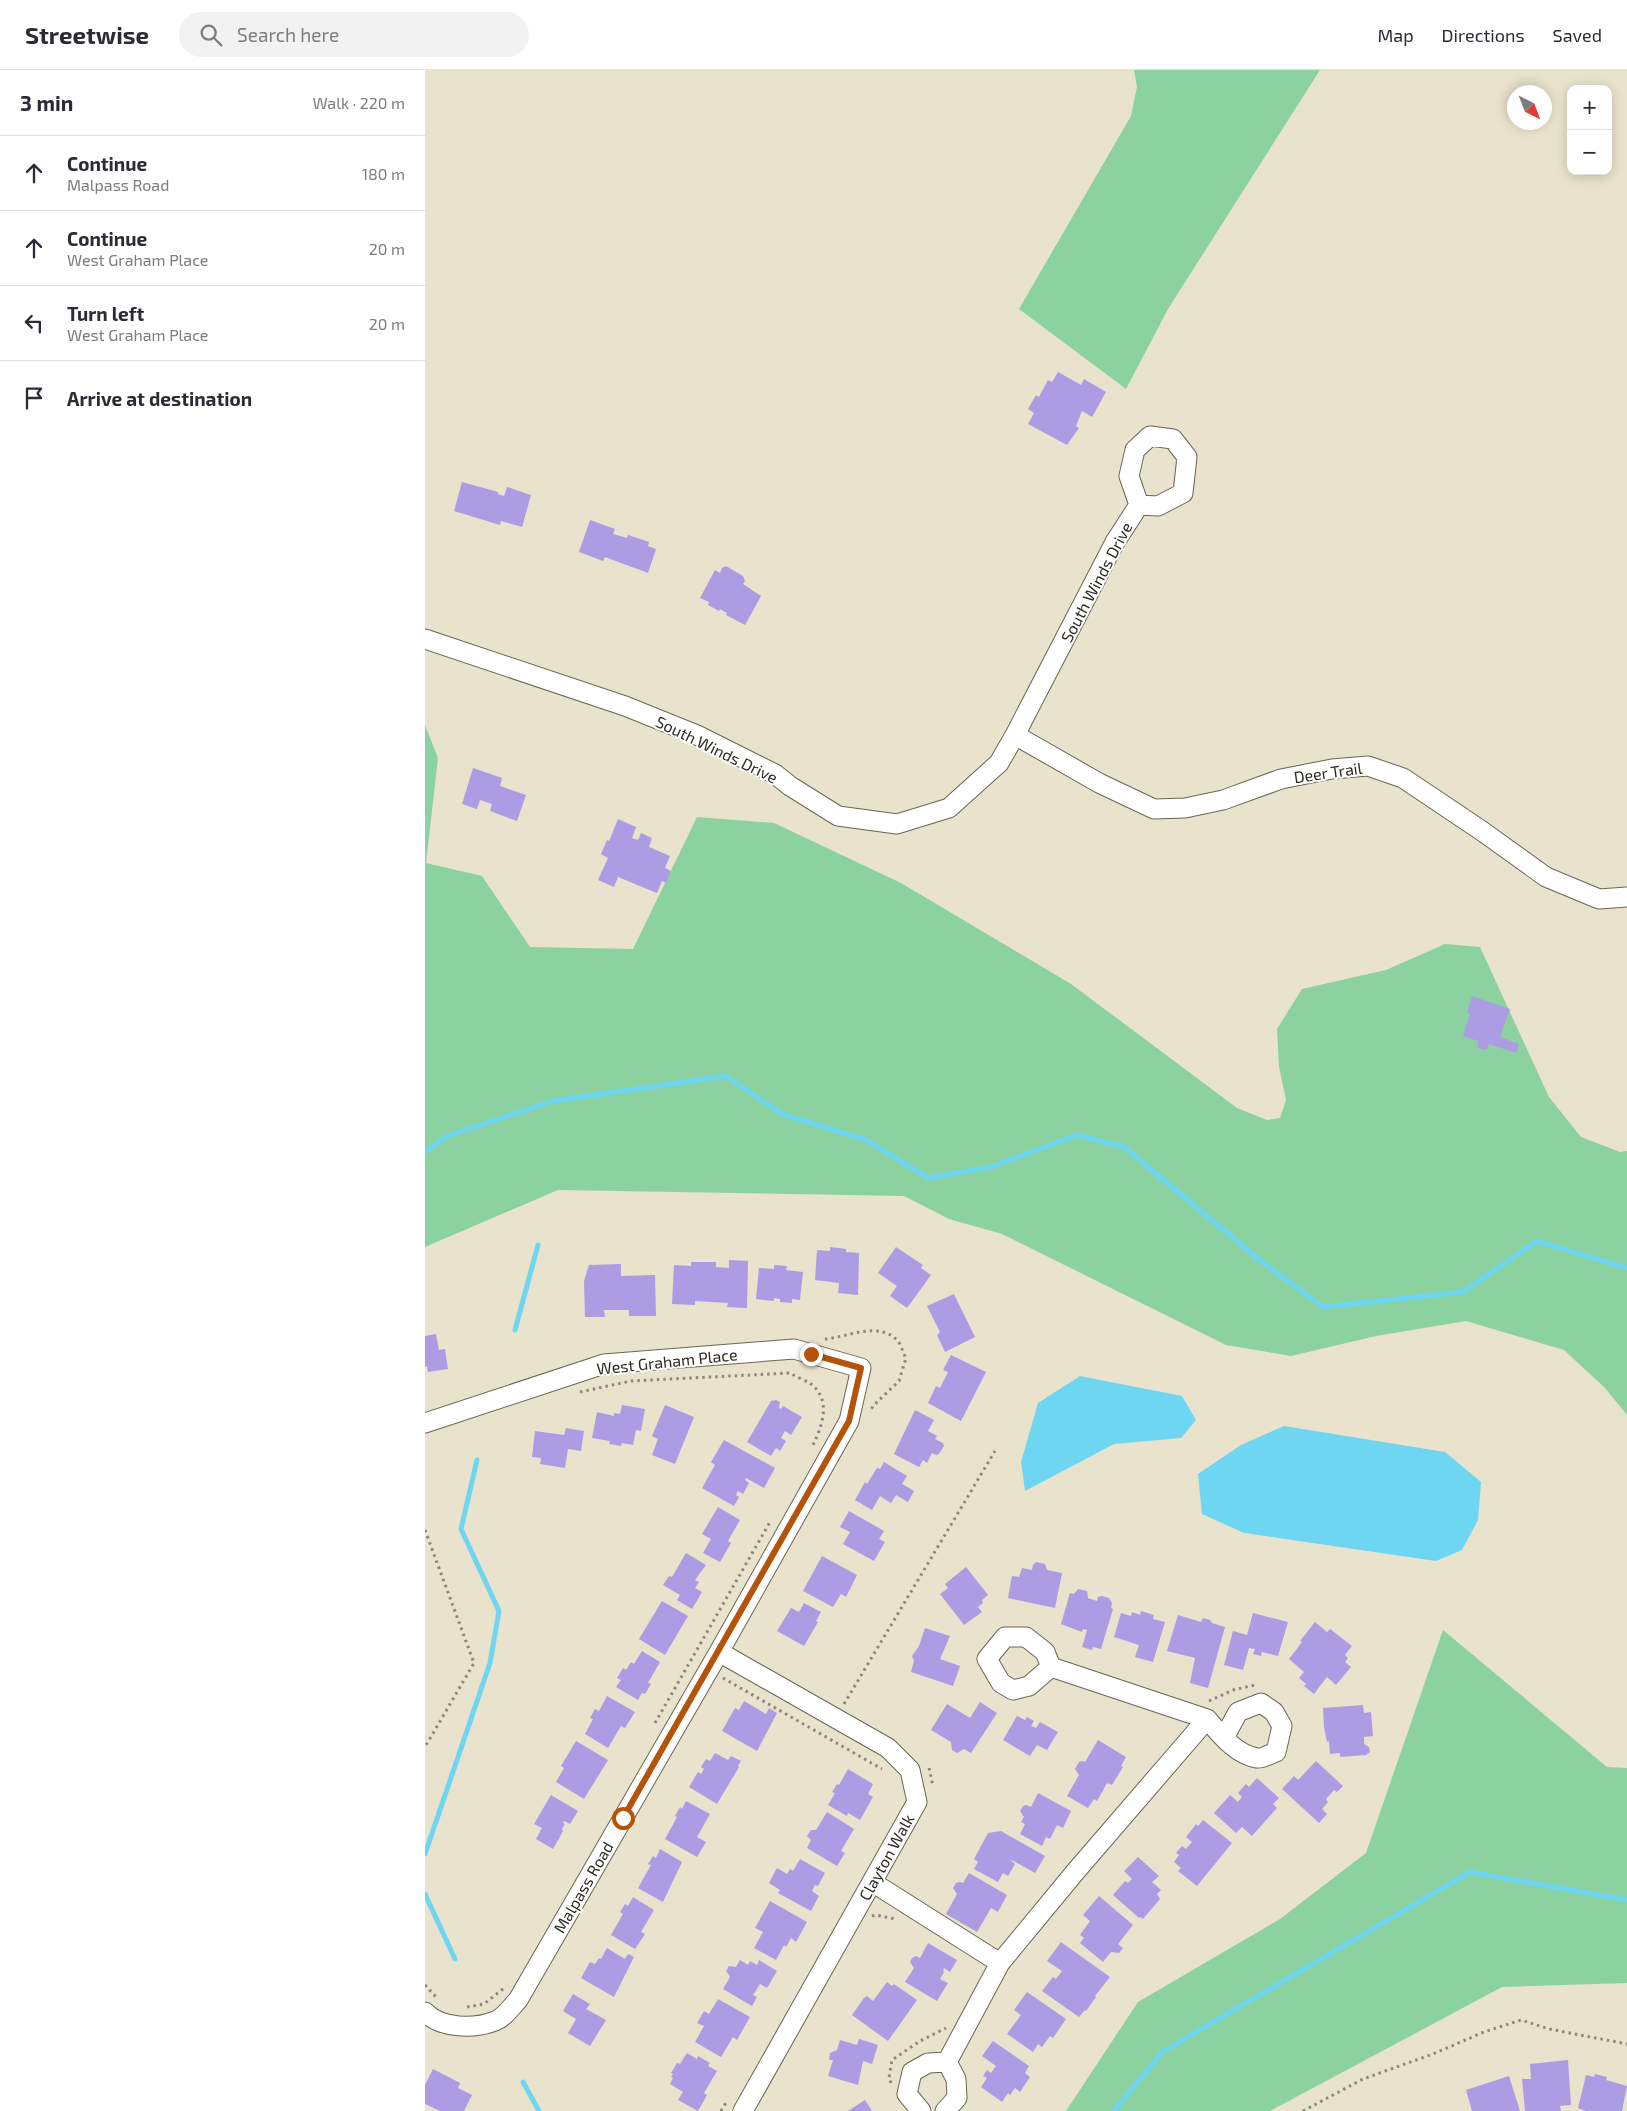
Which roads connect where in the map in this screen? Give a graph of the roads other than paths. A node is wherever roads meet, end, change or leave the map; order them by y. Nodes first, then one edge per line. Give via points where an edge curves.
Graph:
1 (1139, 506) dead end
2 (425, 639) edge
3 (1015, 735) junction
4 (1627, 896) edge
5 (849, 1421) joint
6 (425, 1423) edge
7 (719, 1652) junction
8 (1051, 1666) dead end
9 (1207, 1719) junction
10 (1224, 1738) dead end
11 (878, 1886) junction
12 (1000, 1963) junction
13 (425, 2012) edge
14 (947, 2062) junction
15 (743, 2111) edge
16 (921, 2111) edge
17 (945, 2111) edge

1 - 3 street, South Winds Drive via 1115,542
2 - 3 street, South Winds Drive via 616,703 697,736 775,774 838,816 897,824 949,808 999,763
3 - 4 street, Deer Trail via 1153,809 1185,808 1223,800 1281,779 1368,766 1403,778 1546,877 1599,899
5 - 6 street, West Graham Place via 861,1368 794,1349 604,1364
5 - 7 street, Malpass Road
7 - 11 street, Clayton Walk via 888,1748 910,1770 917,1802
7 - 13 street, Malpass Road via 518,2000 497,2021 466,2027 432,2020
8 - 9 street
9 - 10 street
9 - 12 street
11 - 12 street
11 - 15 street, Clayton Walk
12 - 14 street
14 - 16 street via 928,2063 912,2072 907,2094
14 - 17 street via 956,2079 957,2098

